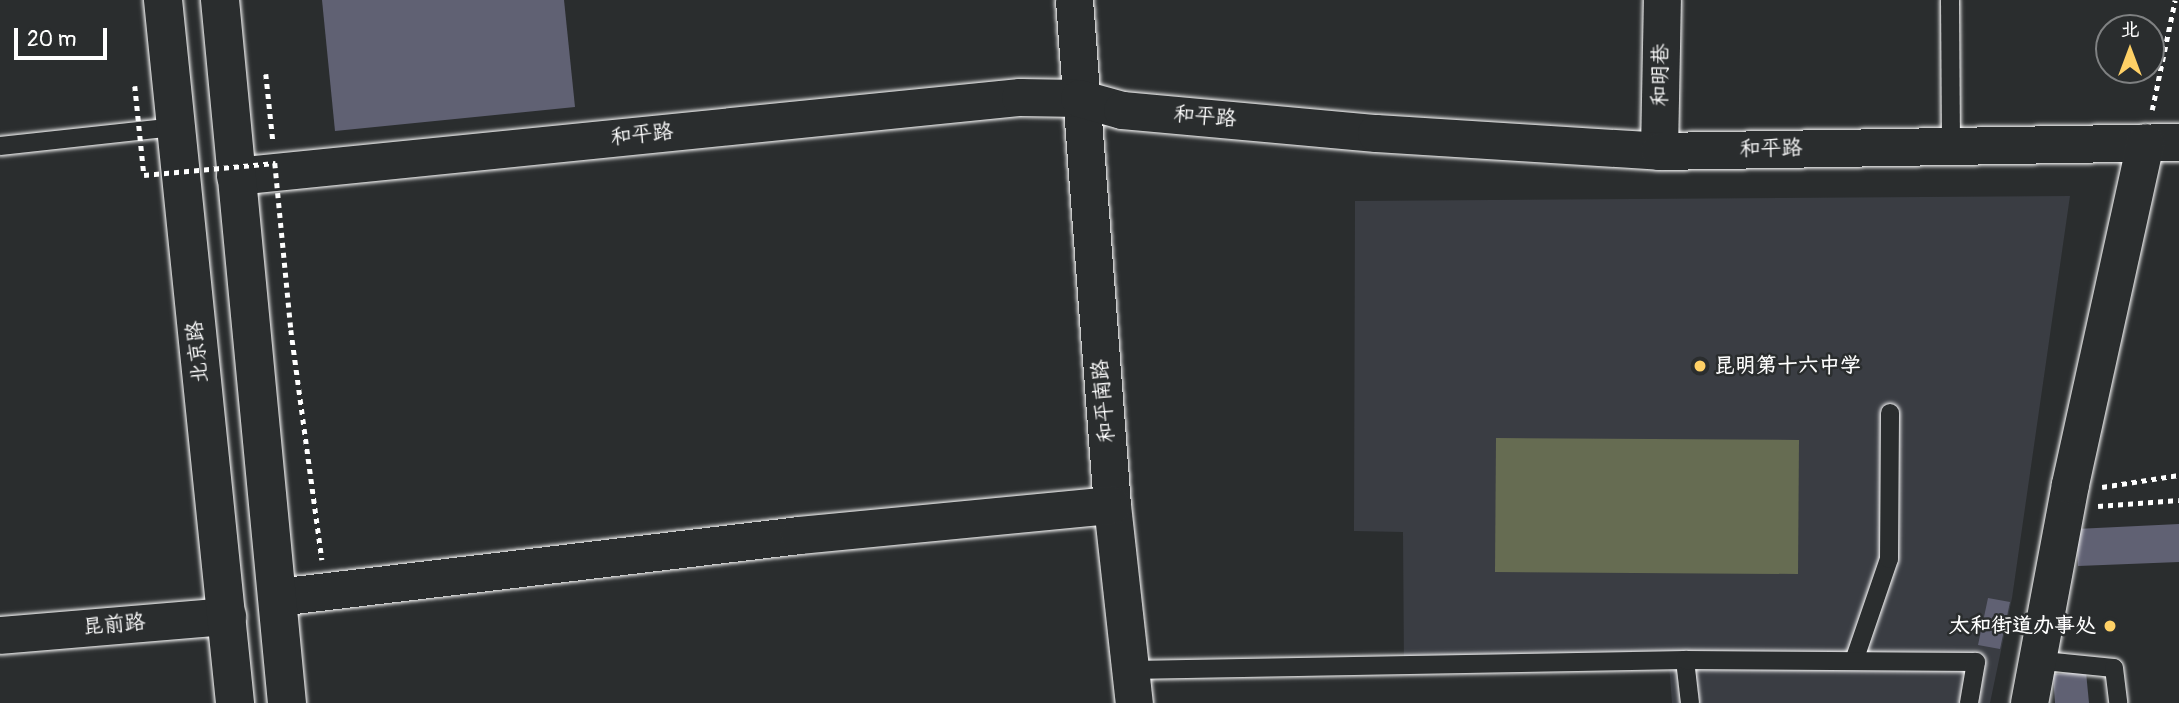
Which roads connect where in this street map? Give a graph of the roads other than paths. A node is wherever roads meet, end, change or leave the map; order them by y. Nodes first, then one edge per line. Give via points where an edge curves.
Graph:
1 (163, 0) edge
2 (220, 0) edge
3 (1074, 0) edge
4 (1662, 0) edge
5 (1950, 0) edge
6 (1079, 99) junction
7 (176, 127) junction
8 (2162, 142) edge
9 (0, 146) edge
10 (1951, 146) junction
11 (1659, 151) junction
12 (236, 176) junction
13 (1890, 413) dead end
14 (1112, 505) junction
15 (276, 597) junction
16 (228, 615) junction
17 (0, 635) edge
18 (1685, 660) junction
19 (2034, 660) junction
20 (1853, 661) junction
21 (1132, 687) edge
22 (235, 703) edge
23 (287, 703) edge
24 (1690, 703) edge
25 (1969, 703) edge
26 (2029, 703) edge
27 (2118, 703) edge

1 - 7 main road, 北京路
2 - 12 main road
3 - 6 street, 和平南路
4 - 11 street, 和明巷
5 - 10 lane
6 - 11 street, 和平路 via 1122,110 1376,133
6 - 12 street, 和平路 via 1020,97
6 - 14 street, 和平南路
7 - 9 lane
7 - 16 main road, 北京路
8 - 10 street, 和平路
8 - 19 street via 2068,494
10 - 11 street, 和平路
12 - 15 main road
13 - 20 lane via 1889,559
14 - 15 street via 799,535
14 - 21 street, 和平南路
15 - 23 main road
16 - 17 street, 昆前路
16 - 22 main road, 北京路
18 - 20 lane
18 - 21 lane
18 - 24 lane
19 - 26 street
19 - 27 lane via 2104,659 2114,668
20 - 25 lane via 1976,662

